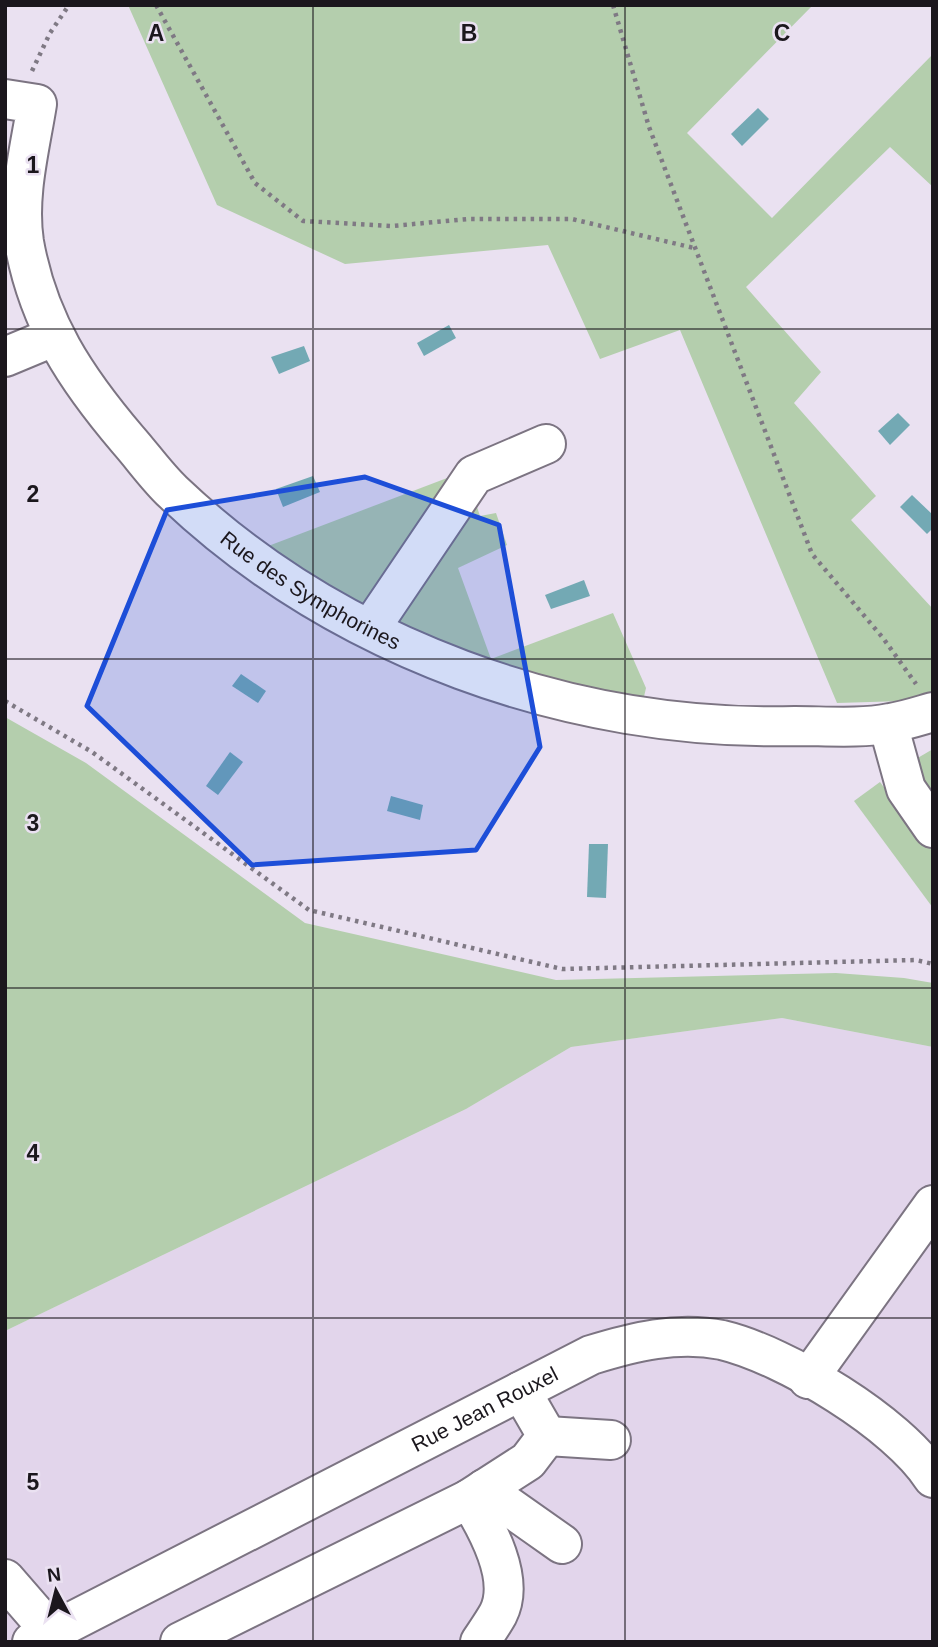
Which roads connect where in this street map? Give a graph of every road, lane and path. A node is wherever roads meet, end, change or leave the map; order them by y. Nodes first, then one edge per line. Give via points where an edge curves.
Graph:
1 (69, 5) edge
2 (156, 5) edge
3 (613, 5) edge
4 (21, 101) edge
5 (694, 248) junction
6 (53, 337) junction
7 (5, 357) edge
8 (546, 444) dead end
9 (370, 629) junction
10 (926, 700) edge
11 (5, 701) edge
12 (888, 724) junction
13 (933, 828) edge
14 (933, 964) edge
15 (933, 1205) edge
16 (808, 1379) junction
17 (521, 1391) junction
18 (547, 1436) junction
19 (611, 1440) dead end
20 (933, 1478) edge
21 (477, 1494) junction
22 (562, 1544) dead end
23 (5, 1578) edge
24 (41, 1637) edge
25 (180, 1642) edge
26 (480, 1642) edge

1 - 4 path via 50,33
2 - 5 path via 255,183 303,221 392,226 468,219 572,219
3 - 5 path via 649,127
4 - 6 street, Rue des Symphorines via 24,241
5 - 10 path via 812,554 884,638
6 - 7 street
6 - 9 street, Rue des Symphorines via 95,402 172,491 237,546
8 - 9 street via 474,475
9 - 12 street, Rue des Symphorines via 497,683 572,705 648,720 753,727
10 - 12 street, Rue des Symphorines
11 - 14 path via 92,752 309,909 562,969 916,960
12 - 13 street via 906,789
15 - 16 street
16 - 17 street, Rue Jean Rouxel via 722,1340 671,1337 630,1342 591,1355
16 - 20 street, Rue Jean Rouxel via 848,1400 895,1435
17 - 18 street
17 - 24 street, Rue Jean Rouxel
18 - 19 street
18 - 21 street via 528,1461
21 - 22 street
21 - 25 street
21 - 26 street via 503,1577 500,1611
23 - 24 street

